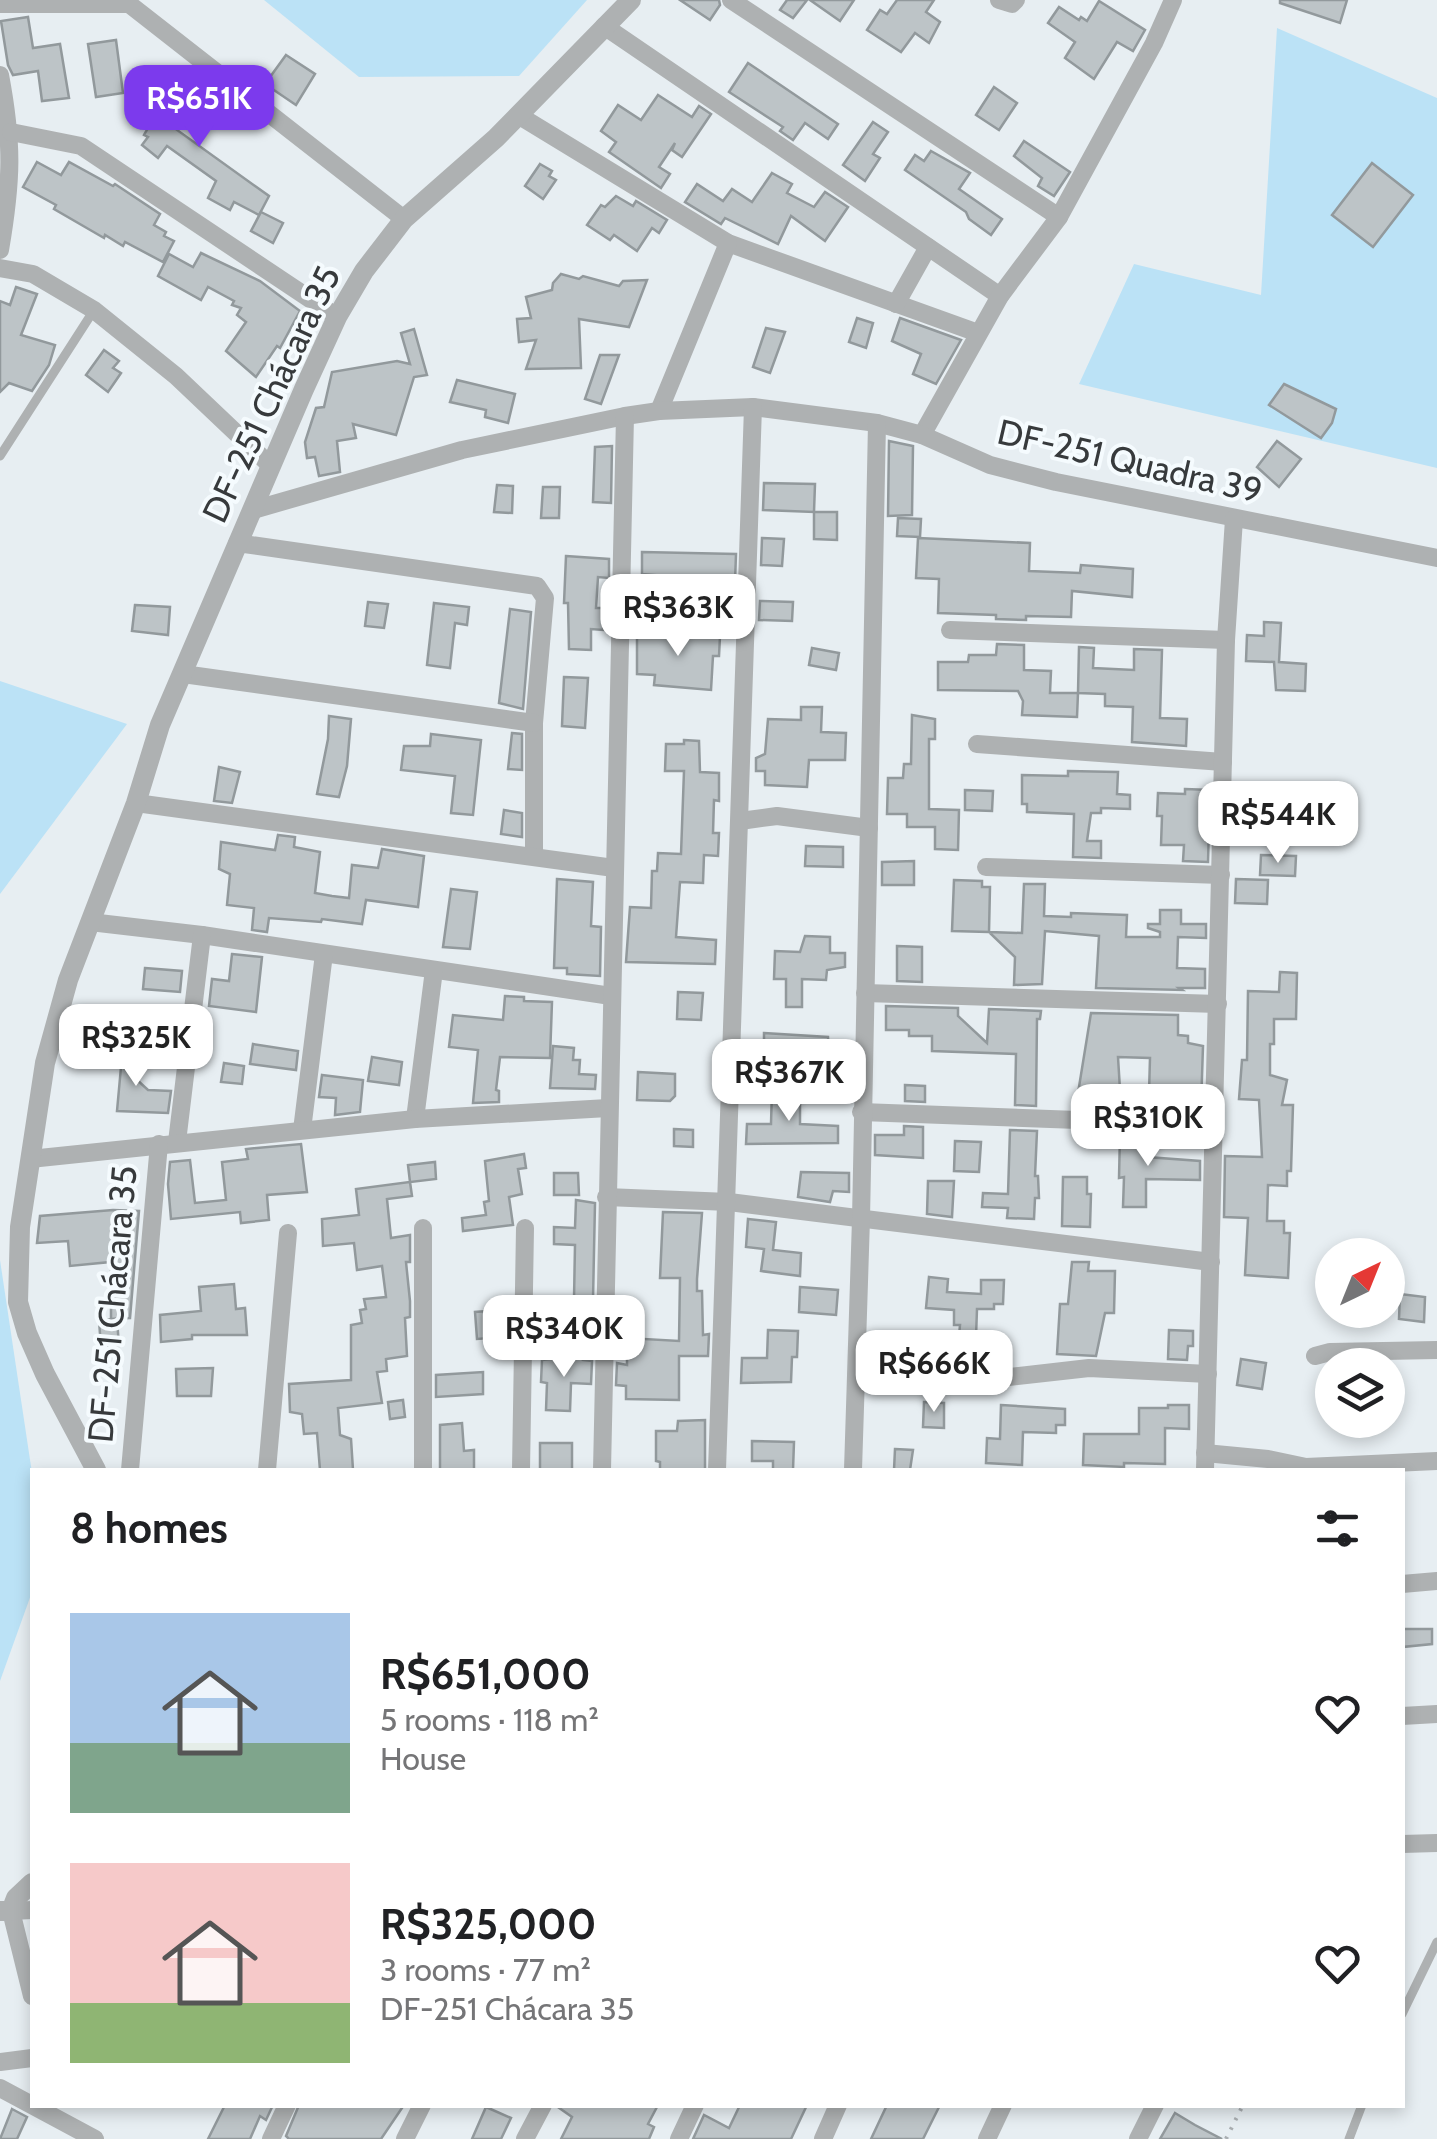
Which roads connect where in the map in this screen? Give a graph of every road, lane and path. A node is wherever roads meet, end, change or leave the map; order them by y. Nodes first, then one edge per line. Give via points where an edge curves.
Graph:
1 (631, 0) edge
2 (731, 0) edge
3 (999, 0) edge
4 (1016, 0) edge
5 (1173, 0) edge
6 (129, 2) edge
7 (0, 4) edge
8 (604, 26) junction
9 (0, 74) edge
10 (518, 116) junction
11 (11, 132) junction
12 (1059, 217) junction
13 (404, 219) junction
14 (728, 243) junction
15 (928, 247) junction
16 (0, 250) edge
17 (0, 268) edge
18 (1000, 296) junction
19 (896, 304) junction
20 (94, 310) junction
21 (337, 317) junction
22 (978, 334) junction
23 (753, 407) junction
24 (658, 411) junction
25 (624, 416) junction
26 (877, 424) junction
27 (922, 435) junction
28 (0, 456) edge
29 (271, 466) junction
30 (253, 510) junction
31 (1234, 520) junction
32 (236, 543) junction
33 (1437, 558) edge
34 (950, 630) dead end
35 (1226, 640) junction
36 (183, 674) junction
37 (534, 722) junction
38 (976, 744) dead end
39 (1223, 762) junction
40 (136, 803) junction
41 (740, 821) junction
42 (868, 828) junction
43 (534, 856) junction
44 (986, 867) dead end
45 (614, 868) junction
46 (1222, 875) junction
47 (90, 922) junction
48 (202, 935) junction
49 (324, 954) junction
50 (434, 970) junction
51 (865, 994) junction
52 (611, 996) junction
53 (1218, 1004) junction
54 (608, 1108) junction
55 (861, 1112) junction
56 (415, 1119) junction
57 (1214, 1125) junction
58 (302, 1130) junction
59 (168, 1143) junction
60 (30, 1159) junction
61 (606, 1197) junction
62 (728, 1202) junction
63 (861, 1219) junction
64 (423, 1228) dead end
65 (525, 1228) dead end
66 (288, 1234) dead end
67 (1211, 1262) junction
68 (1437, 1350) edge
69 (1405, 1351) edge
70 (1208, 1374) junction
71 (974, 1381) dead end
72 (1205, 1462) edge
73 (1437, 1462) edge
74 (95, 1468) edge
75 (130, 1468) edge
76 (267, 1468) edge
77 (422, 1468) edge
78 (522, 1468) edge
79 (602, 1468) edge
80 (717, 1468) edge
81 (852, 1468) edge
82 (1437, 1582) edge
83 (1405, 1584) edge
84 (1437, 1714) edge
85 (1405, 1716) edge
86 (1437, 1842) edge
87 (1405, 1844) edge
88 (30, 1885) edge
89 (14, 1910) edge
90 (1437, 1942) edge
91 (30, 1986) edge
92 (1405, 2008) edge
93 (30, 2058) edge
94 (0, 2062) edge
95 (0, 2088) edge
96 (30, 2104) edge
97 (37, 2108) edge
98 (286, 2108) edge
99 (421, 2108) edge
100 (542, 2108) edge
101 (694, 2108) edge
102 (837, 2108) edge
103 (1002, 2108) edge
104 (1154, 2108) edge
105 (1242, 2108) edge
106 (1361, 2108) edge
107 (94, 2139) edge
108 (272, 2139) edge
109 (406, 2139) edge
110 (526, 2139) edge
111 (678, 2139) edge
112 (823, 2139) edge
113 (987, 2139) edge
114 (1138, 2139) edge
115 (1226, 2139) edge
116 (1349, 2139) edge

1 - 8 street, DF-251 Chácara 35
2 - 12 street
3 - 4 street
5 - 12 street
6 - 7 street
6 - 13 street
8 - 10 street, DF-251 Chácara 35
8 - 15 street
9 - 11 street
10 - 13 street, DF-251 Chácara 35
10 - 14 street
11 - 16 street
11 - 21 street via 81,146
12 - 18 street
13 - 21 street, DF-251 Chácara 35
14 - 19 street
14 - 24 street
15 - 18 street
15 - 19 street
17 - 20 street via 33,274
18 - 22 street
19 - 22 street
20 - 28 lane
20 - 29 street
21 - 29 street, DF-251 Chácara 35
22 - 27 street
23 - 24 street, DF-251 Quadra 39
23 - 26 street, DF-251 Quadra 39
23 - 41 street
24 - 25 street, DF-251 Quadra 39
25 - 30 street, DF-251 Quadra 39 via 462,450
25 - 45 street
26 - 27 street, DF-251 Quadra 39
26 - 42 street
27 - 31 street, DF-251 Quadra 39 via 990,466
29 - 30 street, DF-251 Chácara 35
30 - 32 street, DF-251 Chácara 35
31 - 33 street, DF-251 Quadra 39
31 - 35 street
32 - 36 street, DF-251 Chácara 35
32 - 37 street via 536,586 544,598
34 - 35 street
35 - 39 street
36 - 37 street
36 - 40 street, DF-251 Chácara 35
37 - 43 street
38 - 39 street
39 - 46 street
40 - 43 street
40 - 47 street, DF-251 Chácara 35
41 - 42 street via 777,816
41 - 62 street
42 - 51 street
43 - 45 street
44 - 46 street
45 - 52 street
46 - 53 street
47 - 48 street
47 - 60 street, DF-251 Chácara 35 via 44,1063
48 - 49 street
48 - 59 street, DF-251 Chácara 35
49 - 50 street
49 - 58 street
50 - 52 street
50 - 56 street
51 - 53 street
51 - 55 street
52 - 54 street
53 - 57 street
54 - 56 street, DF-251 Chácara 35
54 - 61 street
55 - 57 street
55 - 63 street
56 - 58 street, DF-251 Chácara 35
57 - 67 street
58 - 59 street, DF-251 Chácara 35
59 - 60 street, DF-251 Chácara 35
59 - 75 street, DF-251 Chácara 35
60 - 74 street, DF-251 Chácara 35 via 18,1302 45,1374
61 - 62 street
61 - 79 street
62 - 63 street
62 - 80 street
63 - 67 street
63 - 81 street
64 - 77 street
65 - 78 street
66 - 76 street
67 - 70 street
68 - 69 street
70 - 71 street via 1089,1368
70 - 72 street
72 - 73 street
82 - 83 street
84 - 85 street
86 - 87 street
88 - 89 street
89 - 91 street
90 - 92 lane
93 - 94 street
95 - 96 street
97 - 107 street
98 - 108 street
99 - 109 street
100 - 110 street
101 - 111 street
102 - 112 street
103 - 113 street
104 - 114 street
105 - 115 path
106 - 116 lane

